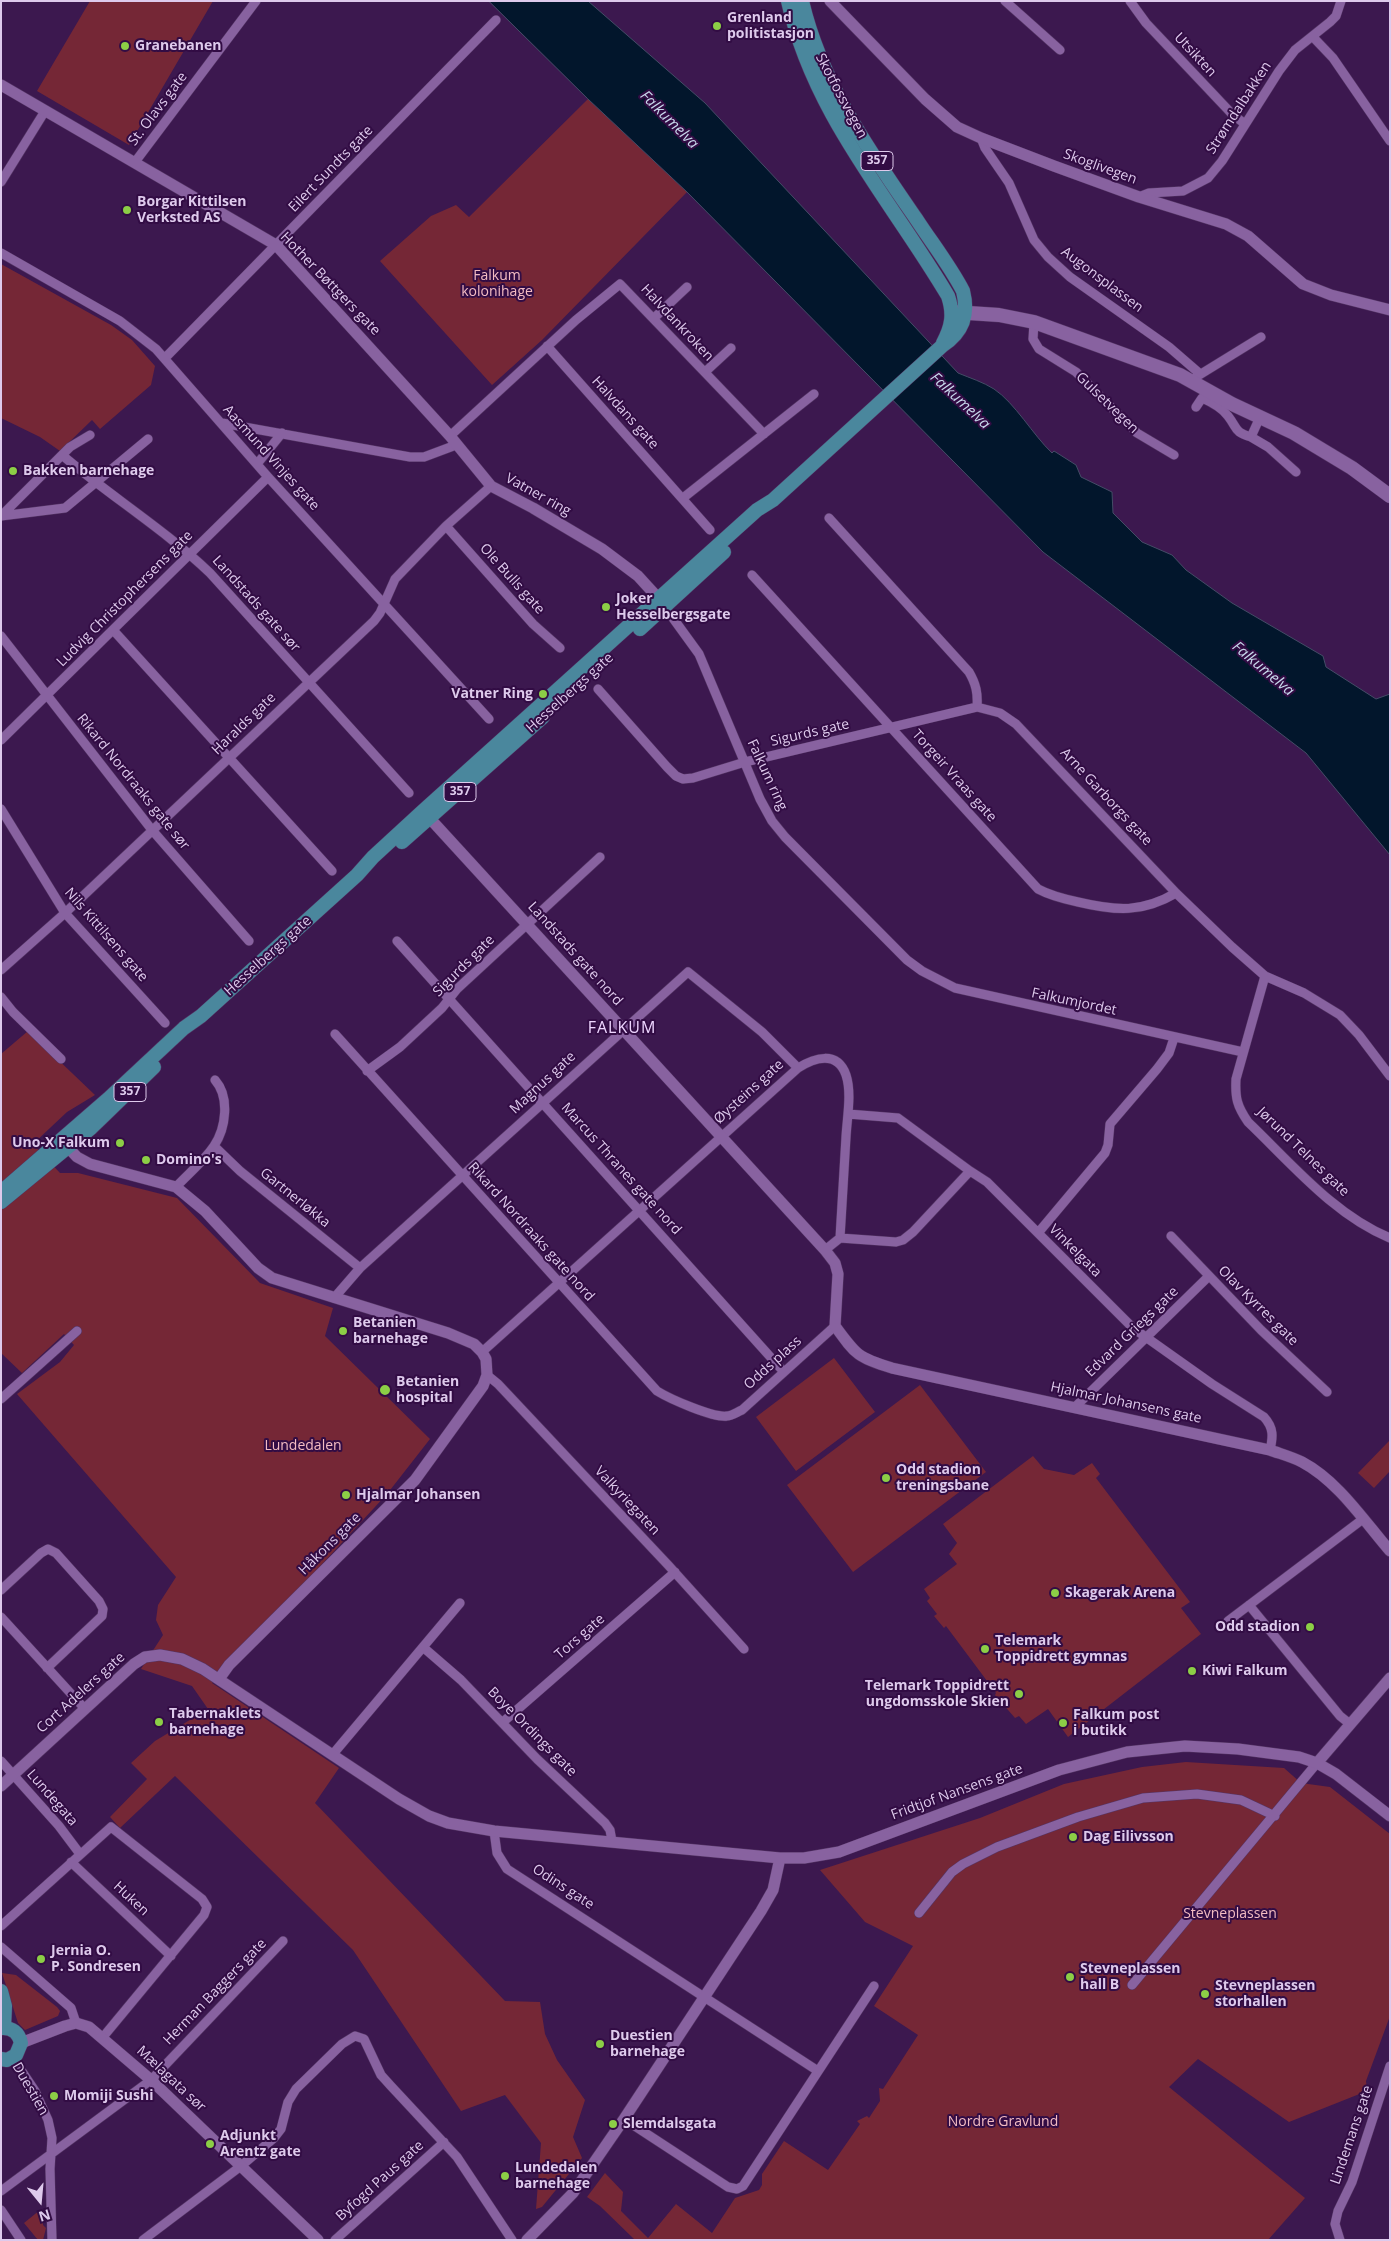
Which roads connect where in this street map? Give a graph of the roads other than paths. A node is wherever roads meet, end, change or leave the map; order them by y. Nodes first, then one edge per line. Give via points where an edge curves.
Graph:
1 (256, 1) edge
2 (788, 1) edge
3 (802, 1) edge
4 (830, 1) edge
5 (1005, 1) edge
6 (1130, 1) edge
7 (1342, 1) edge
8 (496, 20) dead end
9 (1313, 37) junction
10 (1060, 50) dead end
11 (1, 85) edge
12 (45, 111) junction
13 (1245, 124) junction
14 (981, 138) junction
15 (1390, 141) edge
16 (135, 162) junction
17 (1, 182) edge
18 (1139, 197) junction
19 (276, 245) junction
20 (1, 252) edge
21 (687, 287) dead end
22 (1390, 310) edge
23 (959, 312) junction
24 (654, 318) junction
25 (1034, 322) junction
26 (1261, 337) dead end
27 (547, 346) junction
28 (731, 348) dead end
29 (165, 358) junction
30 (707, 375) junction
31 (1196, 377) junction
32 (814, 394) dead end
33 (1196, 407) dead end
34 (1260, 418) junction
35 (222, 423) junction
36 (282, 433) junction
37 (90, 434) dead end
38 (764, 434) junction
39 (1251, 437) junction
40 (148, 439) dead end
41 (453, 440) junction
42 (62, 455) junction
43 (1174, 455) dead end
44 (258, 464) junction
45 (1296, 472) dead end
46 (268, 477) junction
47 (95, 484) junction
48 (491, 486) junction
49 (1390, 496) edge
50 (683, 498) junction
51 (1, 516) edge
52 (829, 518) dead end
53 (446, 526) junction
54 (710, 530) dead end
55 (190, 554) junction
56 (752, 575) dead end
57 (384, 603) junction
58 (662, 603) junction
59 (114, 631) junction
60 (1, 636) edge
61 (560, 648) dead end
62 (308, 682) junction
63 (598, 689) dead end
64 (46, 695) junction
65 (977, 707) junction
66 (490, 719) dead end
67 (891, 727) junction
68 (1, 740) edge
69 (228, 759) junction
70 (745, 762) junction
71 (409, 793) dead end
72 (1, 809) edge
73 (427, 815) junction
74 (152, 830) junction
75 (600, 858) dead end
76 (332, 871) dead end
77 (1176, 893) junction
78 (65, 913) junction
79 (528, 923) junction
80 (397, 940) dead end
81 (249, 941) dead end
82 (907, 960) joint
83 (1, 970) edge
84 (1265, 976) junction
85 (1, 997) edge
86 (448, 999) junction
87 (165, 1023) dead end
88 (622, 1028) junction
89 (334, 1034) dead end
90 (1174, 1038) junction
91 (1243, 1052) junction
92 (61, 1059) dead end
93 (798, 1068) junction
94 (367, 1071) junction
95 (1390, 1076) edge
96 (215, 1080) dead end
97 (543, 1102) junction
98 (848, 1114) junction
99 (721, 1138) junction
100 (64, 1144) junction
101 (214, 1146) junction
102 (49, 1157) junction
103 (970, 1171) junction
104 (463, 1176) junction
105 (176, 1187) junction
106 (1, 1192) edge
107 (1, 1202) edge
108 (640, 1210) junction
109 (1038, 1233) junction
110 (1171, 1236) dead end
111 (840, 1238) junction
112 (1390, 1238) edge
113 (825, 1250) junction
114 (360, 1268) junction
115 (1208, 1276) junction
116 (558, 1283) junction
117 (334, 1298) junction
118 (835, 1326) junction
119 (77, 1331) dead end
120 (1146, 1338) junction
121 (482, 1352) junction
122 (783, 1371) junction
123 (487, 1375) junction
124 (1327, 1392) dead end
125 (1, 1398) edge
126 (1075, 1407) junction
127 (728, 1416) joint
128 (1270, 1450) junction
129 (1363, 1520) junction
130 (1390, 1551) edge
131 (675, 1572) junction
132 (1, 1590) edge
133 (460, 1603) dead end
134 (1249, 1605) junction
135 (1, 1617) edge
136 (1228, 1621) dead end
137 (424, 1648) junction
138 (744, 1649) dead end
139 (47, 1668) junction
140 (220, 1678) junction
141 (1389, 1680) edge
142 (85, 1709) junction
143 (503, 1722) junction
144 (1350, 1724) junction
145 (333, 1754) junction
146 (1, 1761) edge
147 (1317, 1763) junction
148 (14, 1774) junction
149 (1, 1786) edge
150 (1275, 1816) junction
151 (1390, 1816) edge
152 (494, 1831) junction
153 (612, 1841) junction
154 (80, 1854) junction
155 (780, 1858) junction
156 (71, 1862) junction
157 (919, 1913) dead end
158 (1, 1926) edge
159 (284, 1941) dead end
160 (1, 1947) edge
161 (171, 1956) junction
162 (1132, 1985) dead end
163 (874, 1986) dead end
164 (1, 1991) edge
165 (704, 1997) junction
166 (76, 2023) junction
167 (3, 2028) edge
168 (103, 2037) junction
169 (21, 2043) junction
170 (7, 2058) edge
171 (1390, 2066) edge
172 (818, 2071) junction
173 (151, 2080) junction
174 (624, 2119) junction
175 (444, 2142) junction
176 (52, 2153) junction
177 (241, 2166) junction
178 (1, 2191) edge
179 (1, 2210) edge
180 (145, 2239) edge
181 (21, 2240) edge
182 (52, 2240) edge
183 (318, 2240) edge
184 (335, 2240) edge
185 (512, 2240) edge
186 (527, 2240) edge
187 (1340, 2240) edge

1 - 16 street, St. Olavs gate
2 - 23 main road, Skotfossvegen / 357 via 803,52 833,119
3 - 23 main road, Skotfossvegen / 357 via 834,89 878,163 960,284 966,303
4 - 14 street, Skoglivegen via 942,116
5 - 10 street
6 - 13 street, Utsikten via 1146,23
7 - 9 street, Strømdalbakken via 1336,16
8 - 19 street, Eilert Sundts gate
9 - 13 street, Strømdalbakken via 1289,57
9 - 15 street via 1333,58
11 - 12 street, Hother Bøttgers gate
12 - 16 street, Hother Bøttgers gate
12 - 17 street
13 - 18 street, Strømdalbakken via 1222,162 1200,184 1183,191 1149,193
14 - 18 street, Skoglivegen
14 - 31 street, Augonsplassen via 1009,183 1034,240 1048,257 1070,277 1169,347
16 - 19 street, Hother Bøttgers gate
18 - 22 street, Skoglivegen via 1238,230 1292,276 1316,290
19 - 29 street, Eilert Sundts gate
19 - 41 street, Hother Bøttgers gate
20 - 29 street, Aasmund Vinjes gate via 120,321
21 - 24 street
23 - 25 main road
23 - 58 main road, Hesselbergs gate / 357 via 960,329 953,339 757,510
24 - 27 street, Halvdankroken via 620,284
24 - 30 street, Halvdankroken
25 - 31 main road via 1169,371
25 - 43 street, Gulsetvegen via 1033,339 1039,348 1076,372 1137,433
26 - 31 street
27 - 41 street
27 - 50 street, Halvdans gate
28 - 30 street
29 - 35 street, Aasmund Vinjes gate
30 - 38 street
31 - 34 main road via 1232,404
32 - 38 street
33 - 39 street via 1202,398 1210,402 1228,416 1239,433
34 - 39 street
34 - 49 main road via 1294,433 1352,468
35 - 36 street
35 - 44 street, Aasmund Vinjes gate
36 - 41 street via 410,457 424,457
36 - 44 street
37 - 42 street
38 - 50 street
39 - 45 street via 1268,447
40 - 47 street
41 - 48 street, Vatner ring
42 - 47 street, Landstads gate sør
42 - 51 street
44 - 46 street, Aasmund Vinjes gate
46 - 55 street, Ludvig Christophersens gate
46 - 57 street, Aasmund Vinjes gate
47 - 51 street via 65,508
47 - 55 street, Landstads gate sør
48 - 53 street, Haralds gate
48 - 58 street, Vatner ring via 602,549 638,576
50 - 54 street, Halvdans gate
52 - 65 street via 969,672 976,684
53 - 57 street, Haralds gate via 395,579
53 - 61 street, Ole Bulls gate via 534,624
55 - 59 street, Ludvig Christophersens gate
55 - 62 street, Landstads gate sør
56 - 67 street, Torgeir Vraas gate
57 - 62 street, Haralds gate via 374,621
57 - 66 street, Aasmund Vinjes gate
58 - 70 street, Falkum ring via 699,654
58 - 73 main road, Hesselbergs gate / 357
59 - 64 street, Ludvig Christophersens gate
59 - 69 street
60 - 64 street, Rikard Nordraaks gate sør
62 - 69 street, Haralds gate
62 - 71 street, Landstads gate sør
63 - 70 street, Sigurds gate via 676,776 694,778
64 - 68 street, Ludvig Christophersens gate
64 - 74 street, Rikard Nordraaks gate sør
65 - 67 street, Sigurds gate
65 - 77 street, Arne Garborgs gate via 1000,714 1016,724
67 - 70 street, Sigurds gate
67 - 77 street, Torgeir Vraas gate via 1038,889 1052,896 1120,910 1145,907
69 - 74 street, Haralds gate
69 - 76 street
70 - 82 street, Falkum ring via 760,799 785,837
72 - 78 street, Nils Kittilsens gate
73 - 79 street, Landstads gate nord
73 - 100 main road, Hesselbergs gate / 357 via 373,857 201,1016 132,1091
74 - 78 street, Haralds gate
74 - 81 street, Rikard Nordraaks gate sør
75 - 79 street, Sigurds gate
77 - 84 street, Arne Garborgs gate
78 - 83 street, Haralds gate
78 - 87 street, Nils Kittilsens gate
79 - 86 street, Sigurds gate
79 - 88 street, Landstads gate nord
80 - 86 street, Marcus Thranes gate nord
82 - 90 street, Falkumjordet via 955,988
84 - 91 street, Jørund Telnes gate
84 - 95 street, Arne Garborgs gate via 1340,1015 1360,1035
85 - 92 street
86 - 94 street, Sigurds gate via 400,1046
86 - 97 street, Marcus Thranes gate nord
88 - 93 street, Magnus gate via 688,972 762,1032
88 - 97 street, Magnus gate
88 - 99 street, Landstads gate nord
89 - 94 street, Rikard Nordraaks gate nord
90 - 91 street, Falkumjordet
90 - 109 street via 1169,1053 1110,1124 1105,1154
91 - 112 street, Jørund Telnes gate via 1235,1094 1248,1122 1329,1199 1356,1220
93 - 98 street, Øysteins gate via 817,1058 839,1064 848,1085
93 - 99 street, Øysteins gate
94 - 104 street, Rikard Nordraaks gate nord
96 - 101 street via 224,1092 224,1120
97 - 104 street, Magnus gate
97 - 108 street, Marcus Thranes gate nord
98 - 103 street, Vinkelgata via 898,1118
98 - 111 street, Øysteins gate
99 - 108 street, Øysteins gate
99 - 113 street, Landstads gate nord
100 - 102 main road, Hesselbergs gate / 357
100 - 105 street via 90,1164
101 - 105 street
101 - 114 street, Gartnerløkka via 240,1171
102 - 106 main road, Hesselbergs gate / 357
102 - 107 main road, Hesselbergs gate / 357
103 - 109 street, Vinkelgata via 987,1182
103 - 111 street via 903,1240
104 - 114 street, Magnus gate
104 - 116 street, Rikard Nordraaks gate nord
105 - 117 street via 205,1211 258,1268 272,1278
108 - 116 street, Øysteins gate
108 - 122 street, Marcus Thranes gate nord
109 - 120 street, Vinkelgata
110 - 115 street, Olav Kyrres gate
111 - 113 street
113 - 118 street via 838,1274
114 - 117 street, Magnus gate
115 - 120 street, Edvard Griegs gate
115 - 124 street, Olav Kyrres gate
116 - 121 street, Øysteins gate
116 - 127 street, Rikard Nordraaks gate nord via 657,1391 668,1398
117 - 121 street via 448,1333 474,1344
118 - 122 street, Odds plass
118 - 126 street, Hjalmar Johansens gate via 854,1352 865,1360
119 - 125 street
120 - 126 street, Edvard Griegs gate
120 - 128 street, Vinkelgata via 1264,1417 1271,1425
121 - 123 street
122 - 127 street, Odds plass via 742,1410
123 - 131 street, Valkyriegaten
123 - 140 street, Håkons gate via 483,1386 415,1480 229,1665
126 - 128 street, Hjalmar Johansens gate
128 - 129 street, Hjalmar Johansens gate via 1304,1463 1320,1474
129 - 130 street, Hjalmar Johansens gate
129 - 134 street
131 - 138 street, Valkyriegaten
131 - 143 street, Tors gate
132 - 139 street via 48,1549 56,1553 99,1601 102,1616
133 - 137 street
134 - 136 street
134 - 144 street
135 - 139 street
137 - 143 street, Boye Ordings gate
137 - 145 street
139 - 142 street
140 - 142 street, Cort Adelers gate via 182,1658 160,1654 145,1657
140 - 145 street
141 - 144 street
142 - 148 street, Cort Adelers gate
143 - 153 street, Boye Ordings gate via 605,1823
144 - 147 street
145 - 152 street via 429,1816 448,1823
146 - 148 street, Lundegata
147 - 150 street
147 - 151 street, Fridtjof Nansens gate
147 - 155 street, Fridtjof Nansens gate via 1299,1757 1238,1749 1185,1746 1127,1752 1059,1770 839,1852
148 - 149 street, Cort Adelers gate
148 - 154 street, Lundegata
150 - 157 street via 1241,1800 1197,1794 1142,1798 1078,1817 997,1847 963,1864 952,1872
150 - 162 street
152 - 153 street, Fridtjof Nansens gate
152 - 165 street, Odins gate via 497,1853 507,1869
153 - 155 street, Fridtjof Nansens gate
154 - 156 street
154 - 161 street via 111,1827 202,1899 207,1907 204,1915
155 - 165 street via 773,1890
156 - 158 street
156 - 161 street, Huken
159 - 173 street, Herman Baggers gate
160 - 166 street via 71,2008
161 - 168 street
163 - 172 street
164 - 167 main road via 5,2006
165 - 172 street, Odins gate
165 - 174 street
166 - 168 street, Mælagata sør via 90,2027
166 - 169 street
167 - 169 main road via 16,2032
168 - 173 street, Mælagata sør
169 - 170 main road via 19,2050
170 - 176 street, Duestien via 42,2105 52,2138
171 - 187 street, Lindemans gate via 1352,2182 1338,2211 1335,2224
172 - 174 street via 749,2179 737,2189 728,2187
173 - 176 street, Herman Baggers gate
173 - 177 street, Mælagata sør
174 - 186 street via 573,2193
175 - 177 street via 382,2075 367,2042 360,2037 350,2038 296,2089 288,2102 281,2129
175 - 184 street, Byfogd Paus gate
175 - 185 street
176 - 178 street, Herman Baggers gate
176 - 182 street, Duestien
177 - 180 street
177 - 183 street, Mælagata sør
179 - 181 street

